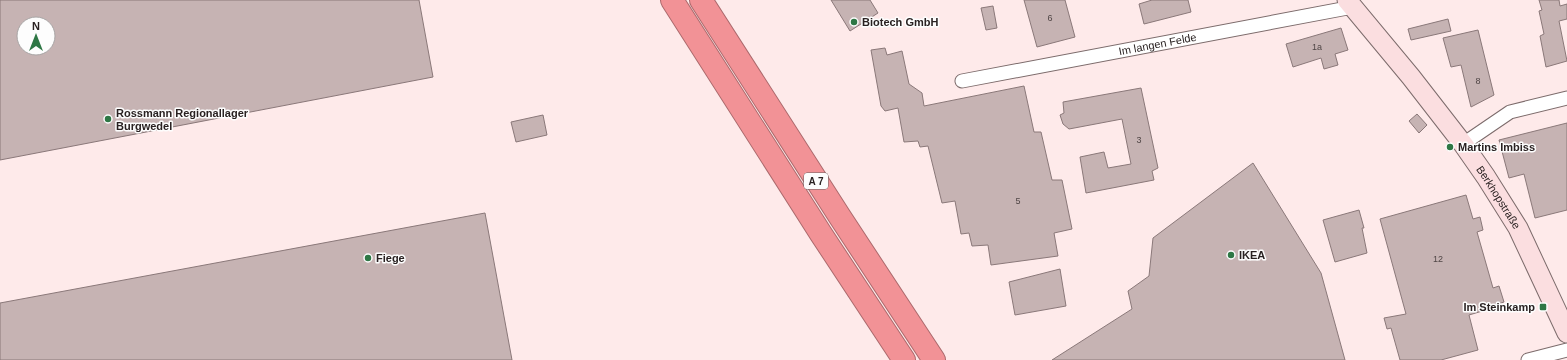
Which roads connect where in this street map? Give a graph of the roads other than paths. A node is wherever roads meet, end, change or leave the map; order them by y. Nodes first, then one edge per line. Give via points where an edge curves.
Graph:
1 (672, 0) edge
2 (701, 0) edge
3 (1350, 3) edge
4 (962, 81) dead end
5 (1567, 98) edge
6 (1463, 144) junction
7 (883, 329) junction
8 (1567, 333) edge
9 (1567, 350) edge
10 (888, 360) edge
11 (904, 360) edge
12 (934, 360) edge
13 (1528, 360) edge

1 - 7 highway, A 7
2 - 12 highway, A 7
3 - 4 street, Im langen Felde
3 - 6 main road, Berkhopstraße via 1412,77
5 - 6 street via 1510,112
6 - 8 main road, Berkhopstraße via 1518,228
7 - 10 highway
7 - 11 highway, A 7
9 - 13 street

